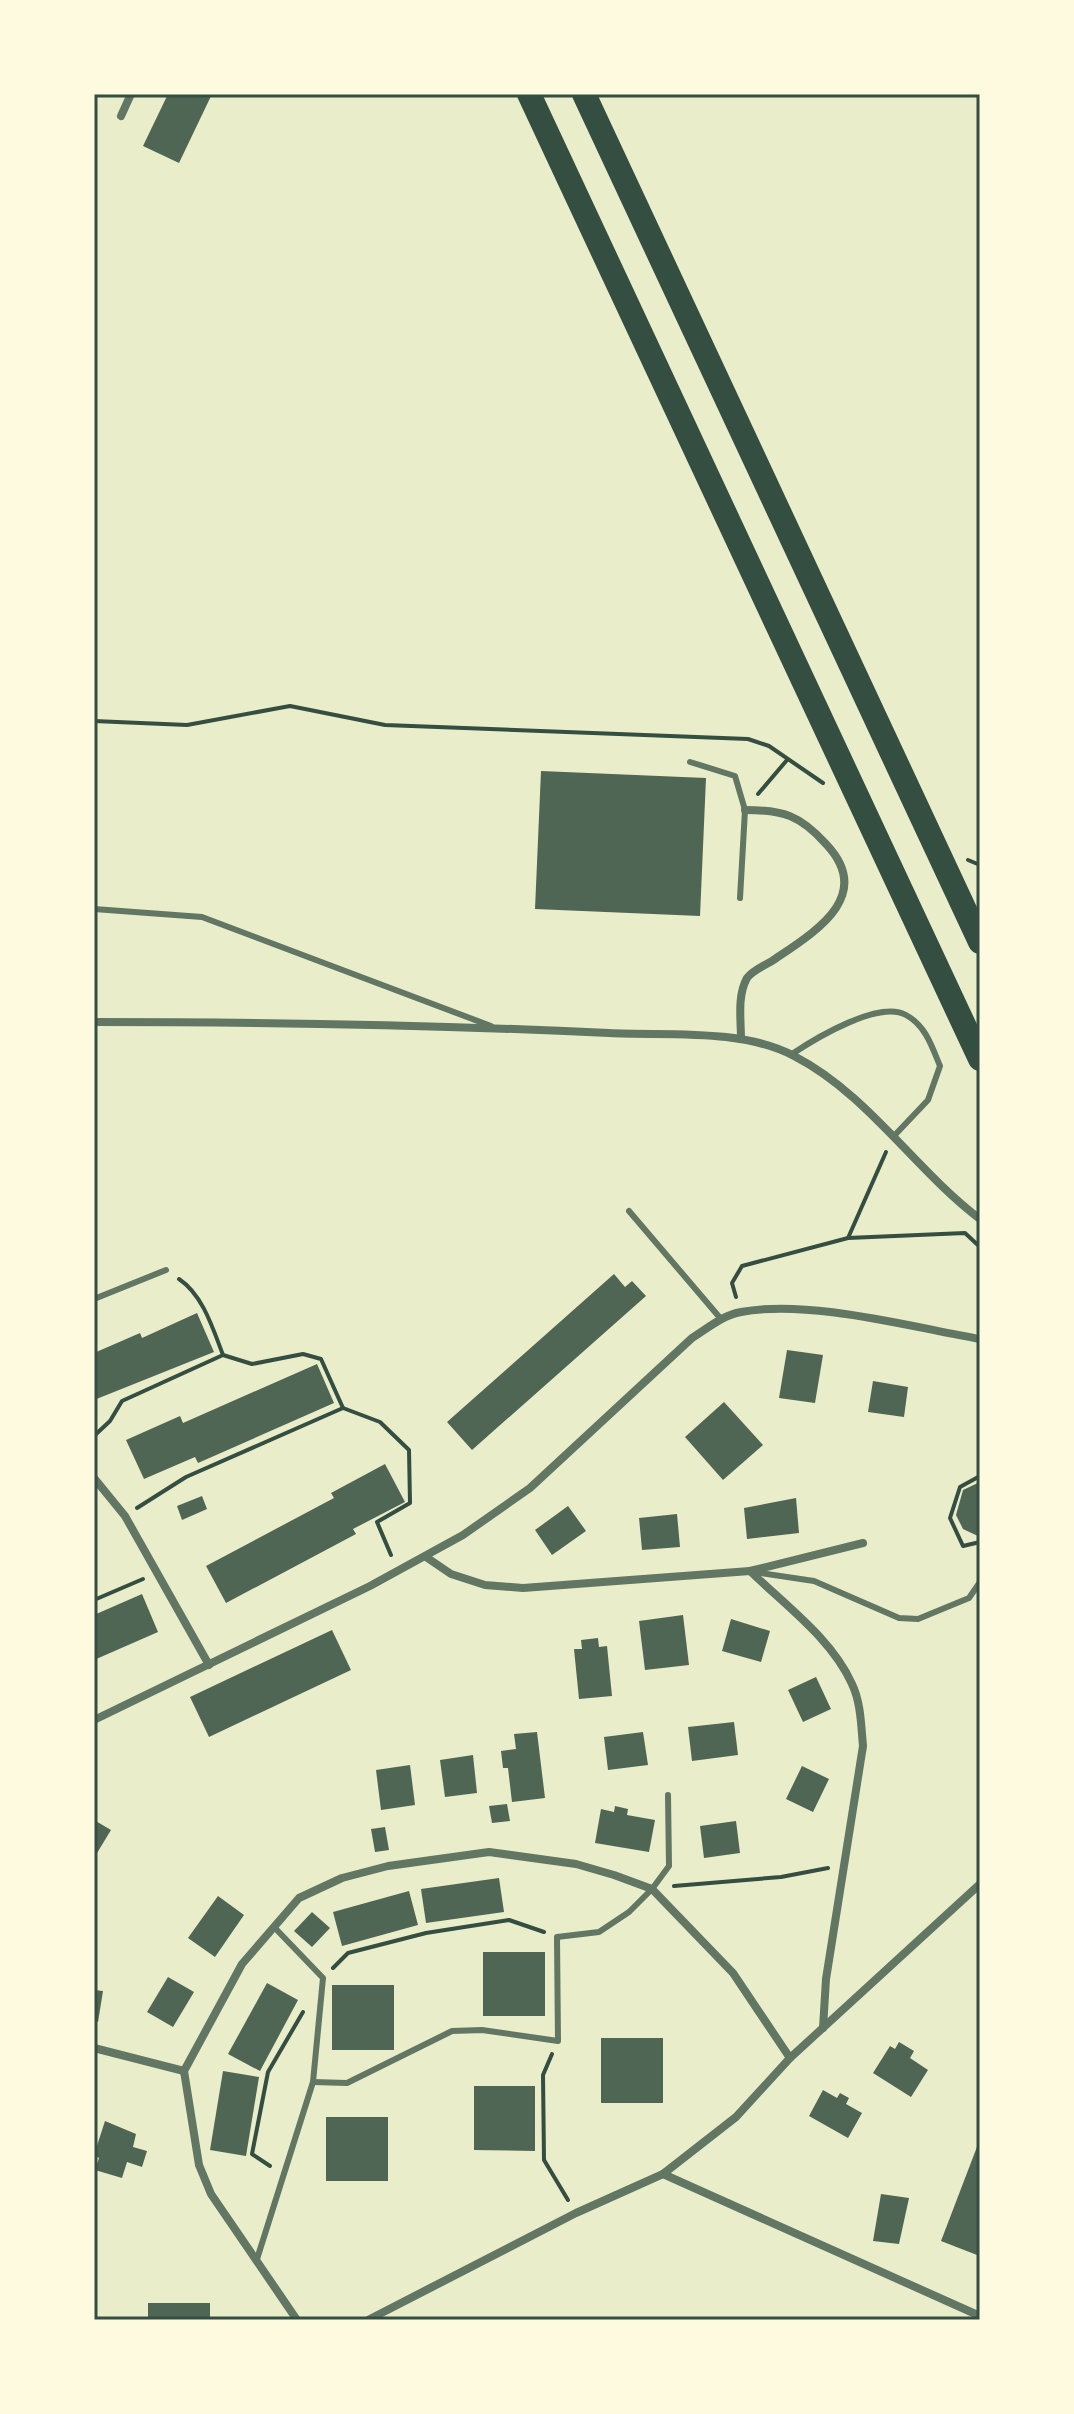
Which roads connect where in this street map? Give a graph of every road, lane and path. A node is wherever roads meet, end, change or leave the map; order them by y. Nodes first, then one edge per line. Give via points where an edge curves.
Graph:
1 (131, 94) edge
2 (529, 94) edge
3 (584, 94) edge
4 (121, 116) dead end
5 (94, 721) edge
6 (787, 760) junction
7 (690, 762) dead end
8 (825, 784) dead end
9 (745, 810) junction
10 (967, 859) dead end
11 (980, 865) edge
12 (740, 898) dead end
13 (94, 909) edge
14 (980, 942) edge
15 (94, 1022) edge
16 (495, 1027) junction
17 (741, 1039) junction
18 (792, 1054) junction
19 (980, 1059) edge
20 (893, 1137) junction
21 (629, 1211) dead end
22 (980, 1219) edge
23 (848, 1238) junction
24 (980, 1247) edge
25 (166, 1270) joint
26 (732, 1283) dead end
27 (94, 1299) edge
28 (721, 1319) junction
29 (980, 1339) edge
30 (223, 1355) junction
31 (343, 1408) junction
32 (94, 1436) edge
33 (980, 1476) edge
34 (94, 1478) edge
35 (125, 1516) junction
36 (980, 1542) edge
37 (863, 1543) dead end
38 (426, 1557) junction
39 (750, 1571) junction
40 (397, 1572) junction
41 (158, 1573) junction
42 (980, 1582) edge
43 (94, 1600) edge
44 (209, 1665) junction
45 (94, 1720) edge
46 (668, 1795) dead end
47 (846, 1864) junction
48 (980, 1884) edge
49 (652, 1889) junction
50 (274, 1927) junction
51 (557, 1937) junction
52 (323, 1978) junction
53 (823, 2028) junction
54 (558, 2041) junction
55 (94, 2048) edge
56 (790, 2058) junction
57 (184, 2071) junction
58 (313, 2082) junction
59 (663, 2174) junction
60 (286, 2177) junction
61 (576, 2213) junction
62 (257, 2259) junction
63 (980, 2316) edge
64 (297, 2320) edge
65 (368, 2320) edge

1 - 4 street
2 - 19 highway
3 - 14 highway
5 - 6 path via 187,725 290,706 385,725 748,739
6 - 8 path
6 - 9 path
7 - 9 lane via 735,776
9 - 12 lane
9 - 17 street via 780,810 810,827 834,852 845,875 843,897 831,918 748,976 741,1000
10 - 11 path
13 - 16 lane via 202,917
15 - 16 street
16 - 17 street
17 - 18 street
18 - 20 street via 825,1074
18 - 20 lane via 877,1012 905,1014 927,1034 940,1066 928,1100
20 - 22 street via 943,1192
20 - 23 path
21 - 28 lane
23 - 24 path via 965,1233
23 - 26 path via 742,1266
25 - 27 lane
25 - 30 path via 187,1284 210,1319
28 - 29 street via 777,1309 821,1312
28 - 38 street via 692,1338 530,1488
30 - 31 path via 252,1364 303,1354 321,1359
30 - 32 path via 122,1401
31 - 35 path via 186,1477
31 - 40 path via 380,1422 409,1450 410,1503 377,1522
33 - 36 path via 960,1487 950,1518 963,1546
34 - 35 street
35 - 41 street
37 - 39 street
38 - 39 street via 451,1574 485,1585 523,1588
38 - 40 street
39 - 42 lane via 814,1581 899,1618 918,1619 969,1598
39 - 47 street via 821,1640 852,1684 863,1746
40 - 44 street
41 - 43 path
41 - 44 street
44 - 45 street
46 - 49 lane via 669,1866
47 - 49 path via 781,1877
47 - 53 street
48 - 53 street
49 - 50 street via 576,1864 489,1852 342,1878 299,1898
49 - 51 lane via 599,1932
49 - 56 street via 733,1973
50 - 52 lane
50 - 57 street via 242,1964
51 - 52 path via 509,1920 426,1933 348,1953
51 - 54 lane
52 - 58 lane
52 - 60 path via 268,2072 252,2154
53 - 56 street
54 - 58 lane via 452,2031 347,2083
54 - 61 path via 543,2075 544,2160
55 - 57 street
56 - 59 street via 736,2117
57 - 62 street via 199,2165 211,2194
58 - 60 lane
59 - 61 street
59 - 63 street
60 - 62 lane
61 - 65 street
62 - 64 street

